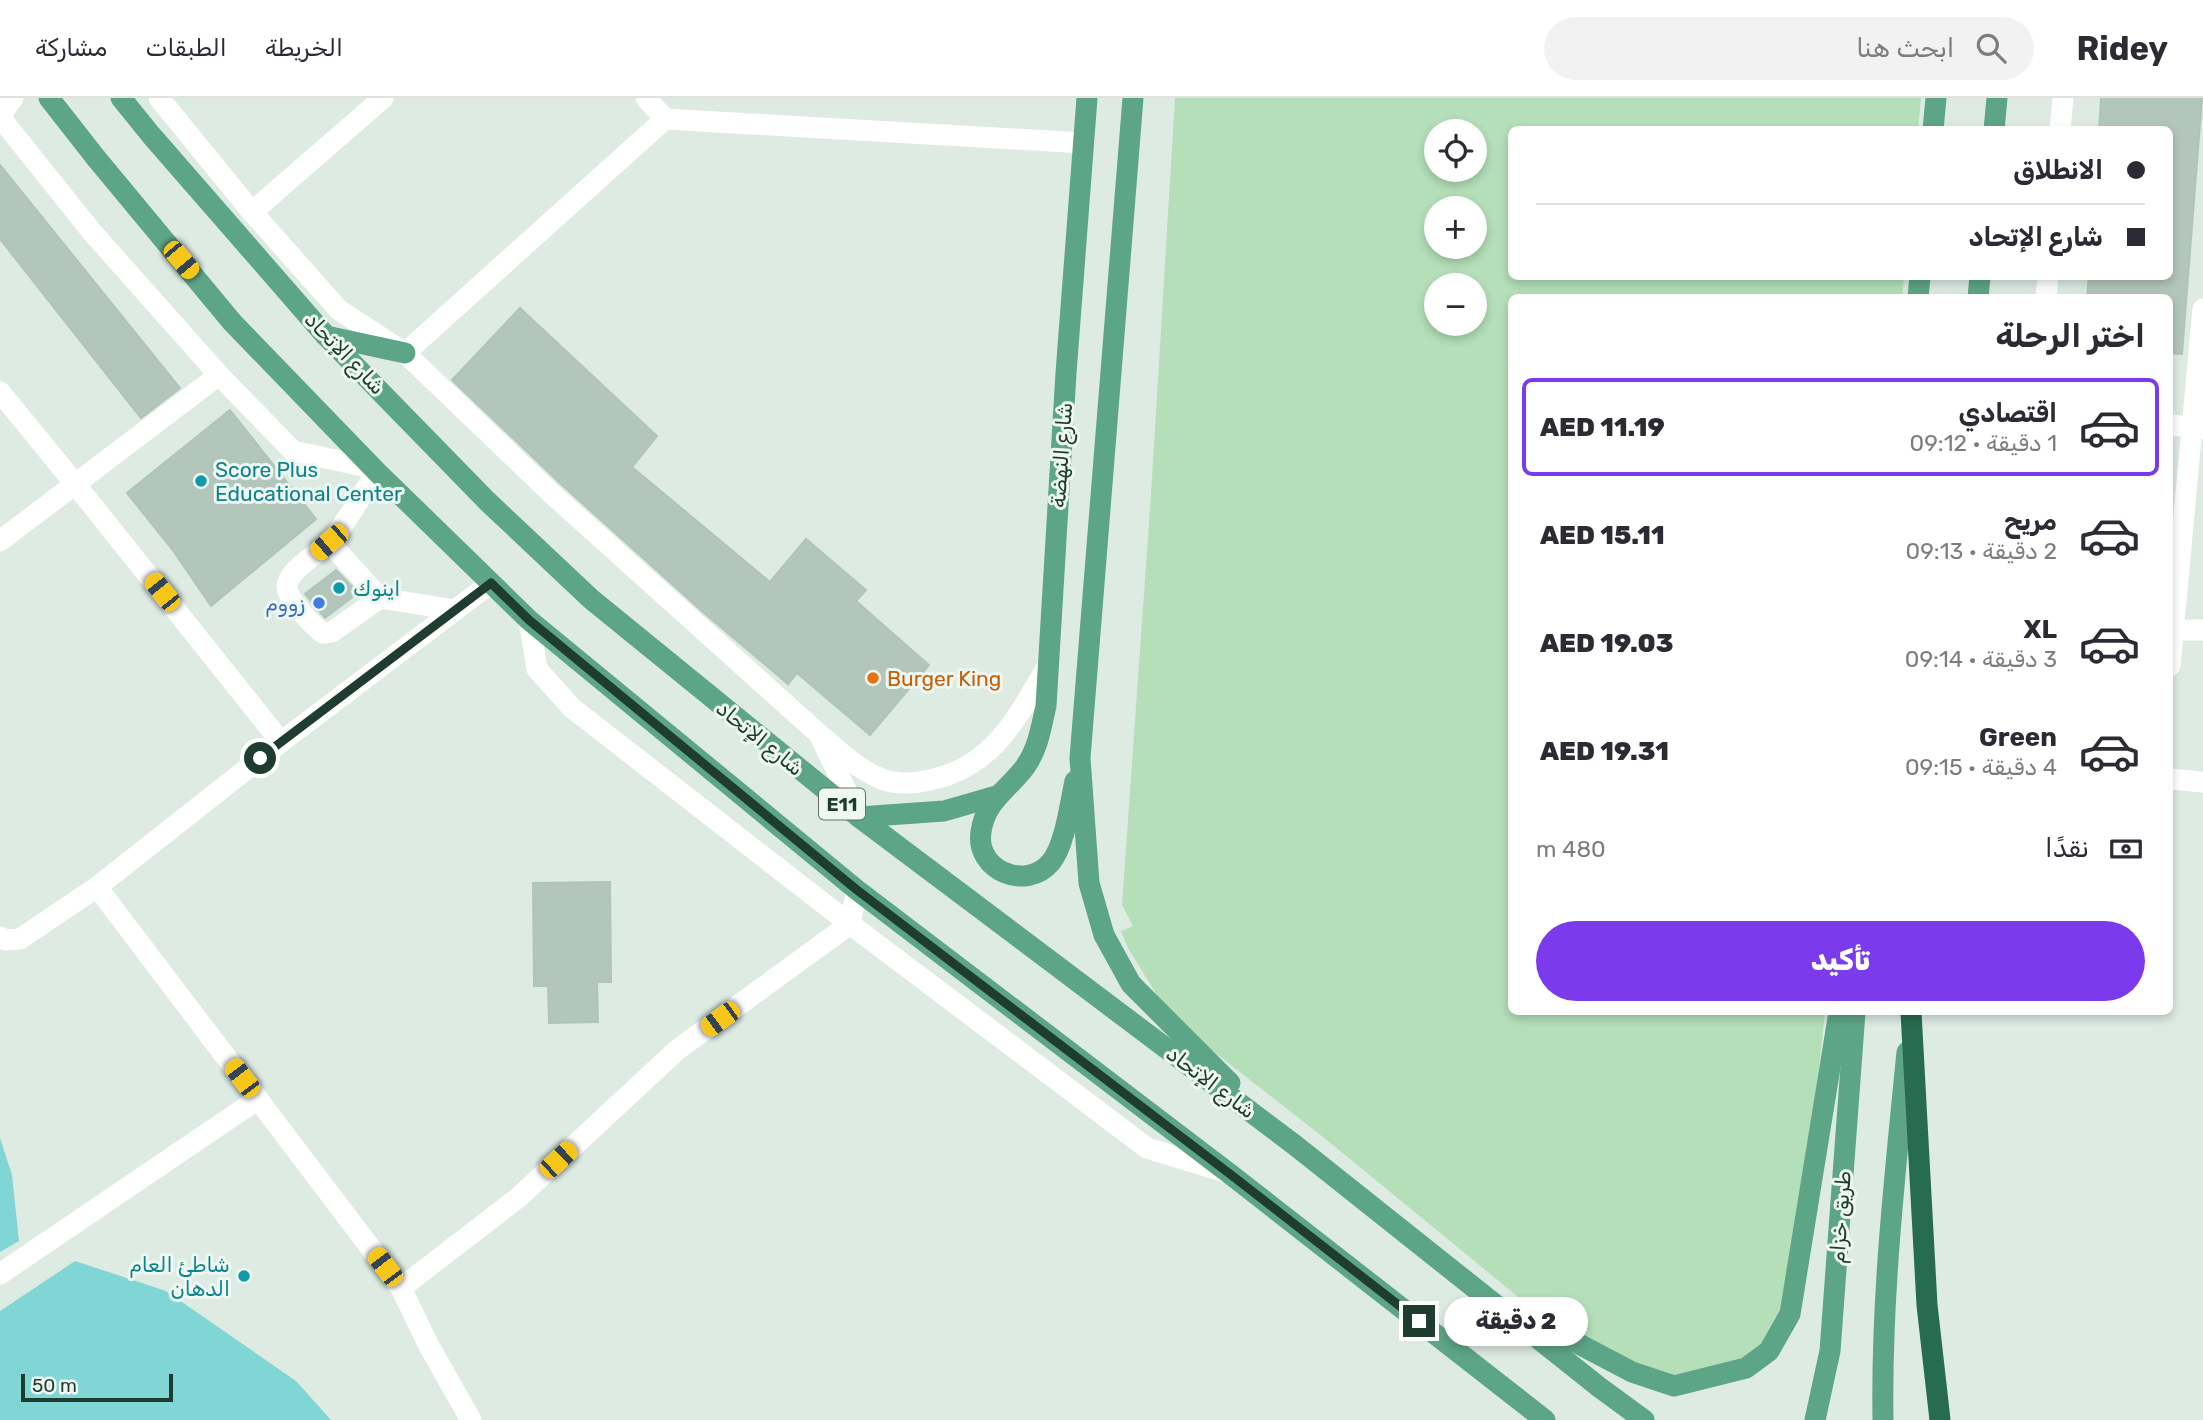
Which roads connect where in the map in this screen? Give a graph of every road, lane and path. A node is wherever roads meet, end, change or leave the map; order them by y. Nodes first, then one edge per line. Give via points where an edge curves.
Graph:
1 (13, 98) edge
2 (50, 98) edge
3 (121, 98) edge
4 (159, 98) edge
5 (383, 98) edge
6 (646, 98) edge
7 (1087, 98) edge
8 (1133, 98) edge
9 (1936, 98) edge
10 (1944, 98) edge
11 (1997, 98) edge
12 (2063, 98) edge
13 (0, 117) edge
14 (665, 119) junction
15 (1933, 126) edge
16 (1947, 126) edge
17 (1994, 126) edge
18 (2060, 126) edge
19 (1084, 143) junction
20 (251, 212) junction
21 (2203, 309) edge
22 (326, 336) junction
23 (405, 354) junction
24 (219, 375) junction
25 (0, 393) edge
26 (2173, 425) edge
27 (2198, 428) edge
28 (374, 470) junction
29 (76, 485) junction
30 (0, 541) edge
31 (329, 542) junction
32 (491, 583) junction
33 (380, 598) junction
34 (455, 610) junction
35 (529, 620) junction
36 (2173, 630) joint
37 (2203, 630) edge
38 (1047, 667) junction
39 (819, 734) junction
40 (281, 742) junction
41 (1080, 758) junction
42 (2173, 779) edge
43 (2203, 782) edge
44 (996, 796) junction
45 (859, 817) junction
46 (97, 887) junction
47 (857, 890) junction
48 (850, 924) junction
49 (0, 937) edge
50 (1839, 1015) edge
51 (1855, 1015) edge
52 (1911, 1015) edge
53 (1911, 1015) edge
54 (258, 1099) junction
55 (1296, 1146) junction
56 (1230, 1174) junction
57 (0, 1274) edge
58 (401, 1289) junction
59 (1476, 1290) junction
60 (471, 1420) edge
61 (1545, 1420) edge
62 (1644, 1420) edge
63 (1815, 1420) edge
64 (1883, 1420) edge
65 (1940, 1420) edge

1 - 13 street
2 - 28 main road, E11 via 232,322
3 - 22 main road, شارع الإتحاد / E11
4 - 20 street
5 - 20 street
6 - 14 street
7 - 19 main road, شارع النهضة
8 - 41 main road, شارع النهضة
9 - 15 main road
10 - 16 main road
11 - 17 main road
12 - 18 street
13 - 24 street via 92,232
14 - 19 street
14 - 23 street
19 - 38 main road, شارع النهضة
20 - 23 street via 339,310
21 - 27 street
22 - 23 main road
22 - 45 main road, شارع الإتحاد / E11 via 487,501 591,599
23 - 39 street via 552,494
24 - 28 street via 293,451
24 - 29 street
25 - 29 street
26 - 27 street
27 - 36 street
28 - 31 street
28 - 32 main road, E11
29 - 30 street
29 - 40 street
31 - 33 street
31 - 33 street via 290,576 287,584 288,594 315,627 332,632
32 - 34 street
32 - 35 main road, E11
33 - 34 street
34 - 40 street
35 - 47 main road, E11
35 - 48 street via 537,669 572,708
36 - 37 street
38 - 39 street via 996,745 944,777 914,784 880,779
38 - 44 main road, شارع النهضة via 1046,706 1037,746 1025,767
39 - 45 street
40 - 46 street
41 - 44 main road via 1060,848 1035,874 1018,877 1001,872 986,858 980,834
41 - 55 main road via 1089,883 1104,935 1131,984
42 - 43 street
44 - 45 main road via 944,811
45 - 55 main road, شارع الإتحاد / E11
46 - 49 street via 20,939
46 - 54 street
47 - 48 street
47 - 56 main road, E11
48 - 56 street via 1147,1148
48 - 58 street via 677,1050 519,1197
50 - 59 main road via 1790,1314 1769,1351 1746,1368 1674,1386 1632,1372
51 - 63 main road, طريق خزام via 1830,1351
52 - 64 main road via 1886,1284
53 - 65 highway via 1927,1305
54 - 57 street
54 - 58 street
55 - 59 main road, شارع الإتحاد / E11
56 - 61 main road, E11
58 - 60 street
59 - 62 main road, شارع الإتحاد / E11

